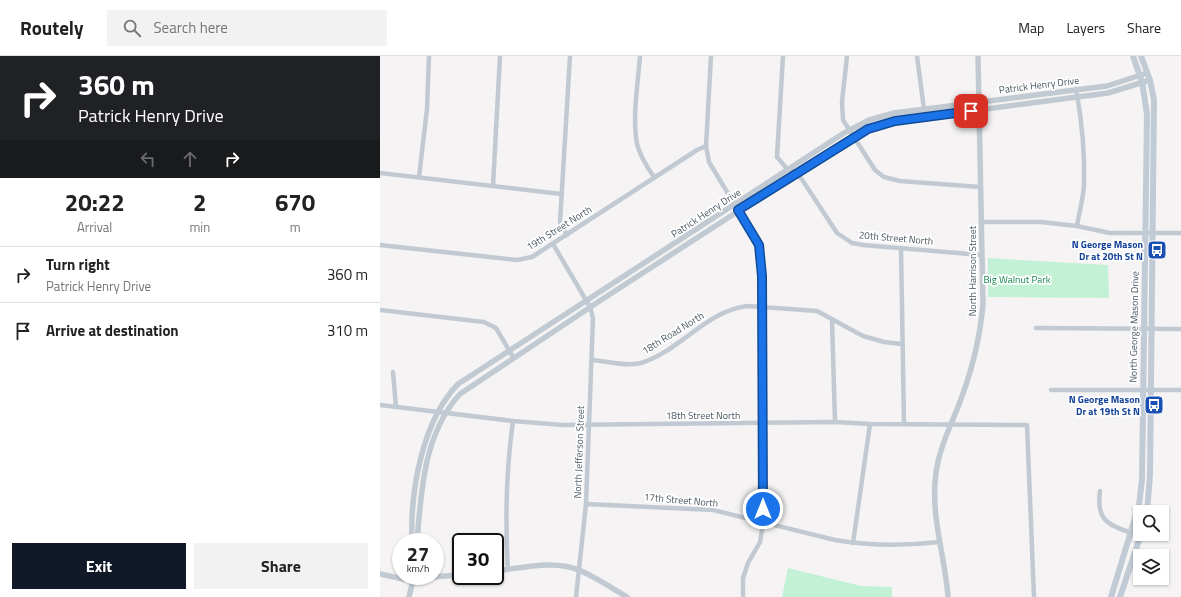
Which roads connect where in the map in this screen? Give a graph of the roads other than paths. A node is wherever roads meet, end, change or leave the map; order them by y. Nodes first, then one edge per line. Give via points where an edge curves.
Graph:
1 (429, 56) edge
2 (500, 56) edge
3 (570, 56) edge
4 (640, 56) edge
5 (711, 56) edge
6 (783, 56) edge
7 (847, 56) edge
8 (917, 56) edge
9 (978, 56) edge
10 (1133, 56) edge
11 (1141, 56) edge
12 (1148, 73) junction
13 (1140, 76) junction
14 (1150, 80) junction
15 (1142, 82) junction
16 (1076, 90) junction
17 (1078, 97) junction
18 (980, 101) junction
19 (924, 109) junction
20 (980, 110) junction
21 (924, 117) junction
22 (850, 130) junction
23 (854, 137) junction
24 (706, 146) junction
25 (788, 170) junction
26 (380, 173) edge
27 (797, 173) junction
28 (419, 177) junction
29 (654, 177) junction
30 (493, 186) junction
31 (980, 187) junction
32 (561, 194) junction
33 (735, 205) junction
34 (738, 210) junction
35 (981, 222) junction
36 (1077, 226) junction
37 (1145, 232) junction
38 (1152, 233) junction
39 (1181, 233) edge
40 (567, 235) junction
41 (553, 244) junction
42 (380, 246) edge
43 (901, 248) junction
44 (981, 255) junction
45 (586, 301) junction
46 (590, 307) junction
47 (762, 307) junction
48 (380, 310) edge
49 (832, 320) junction
50 (1036, 328) dead end
51 (1144, 329) junction
52 (1151, 329) junction
53 (1181, 329) edge
54 (902, 344) junction
55 (510, 351) junction
56 (513, 357) junction
57 (592, 360) junction
58 (393, 372) dead end
59 (1051, 390) dead end
60 (1143, 390) junction
61 (1150, 390) junction
62 (1181, 390) edge
63 (380, 405) edge
64 (396, 407) junction
65 (437, 412) junction
66 (444, 413) junction
67 (512, 421) junction
68 (835, 422) junction
69 (904, 423) junction
70 (950, 423) junction
71 (764, 424) junction
72 (870, 424) junction
73 (589, 425) junction
74 (1100, 491) dead end
75 (586, 504) junction
76 (1148, 505) edge
77 (763, 523) junction
78 (413, 533) edge
79 (418, 533) edge
80 (1131, 533) junction
81 (1139, 541) edge
82 (939, 542) junction
83 (852, 543) junction
84 (504, 570) edge
85 (508, 570) junction
86 (580, 570) junction
87 (380, 574) edge
88 (392, 577) edge
89 (411, 585) edge
90 (409, 597) edge
91 (576, 597) edge
92 (627, 597) edge
93 (743, 597) edge
94 (948, 597) edge
95 (1034, 597) edge
96 (1111, 597) edge
97 (1120, 597) edge

1 - 28 street via 427,109
2 - 30 street
3 - 32 street
4 - 29 street via 637,144 642,159
5 - 24 street
6 - 25 street via 776,151 777,157
7 - 22 street via 842,102 843,120
8 - 19 street
9 - 18 street, North Harrison Street
10 - 13 main road, North George Mason Drive
11 - 12 main road, North George Mason Drive
12 - 13 street, Patrick Henry Drive
12 - 14 main road, North George Mason Drive
13 - 15 main road, North George Mason Drive
13 - 16 street, Patrick Henry Drive via 1116,84
14 - 15 street, Patrick Henry Drive
14 - 38 main road, North George Mason Drive via 1154,100
15 - 17 street, Patrick Henry Drive via 1117,91
15 - 37 main road, North George Mason Drive via 1147,114
16 - 17 street
16 - 18 street, Patrick Henry Drive
17 - 20 street, Patrick Henry Drive
17 - 36 street via 1084,188
18 - 19 street, Patrick Henry Drive
18 - 20 street, North Harrison Street
19 - 21 street
19 - 22 street, Patrick Henry Drive via 879,116
20 - 21 street, Patrick Henry Drive
20 - 31 street, North Harrison Street
21 - 23 street, Patrick Henry Drive via 881,124
22 - 23 street
22 - 25 street, Patrick Henry Drive
23 - 27 street, Patrick Henry Drive
23 - 31 street via 875,170 884,177 900,181
24 - 29 street, 19th Street North
24 - 33 street via 709,162
25 - 27 street
25 - 33 street, Patrick Henry Drive
26 - 28 street
27 - 34 street, Patrick Henry Drive
27 - 43 street, 20th Street North via 837,233 844,239 863,245
28 - 30 street
29 - 40 street, 19th Street North
30 - 32 street
31 - 35 street, North Harrison Street
32 - 40 street via 560,222
33 - 34 street
33 - 45 street, Patrick Henry Drive
34 - 46 street, Patrick Henry Drive
34 - 47 street via 759,245
35 - 36 street via 1041,222
35 - 44 street, North Harrison Street
36 - 37 street via 1110,233
37 - 38 street
37 - 51 main road, North George Mason Drive
38 - 39 street
38 - 52 main road, North George Mason Drive
40 - 41 street, 19th Street North
41 - 42 street, 19th Street North via 532,257 517,260
41 - 45 street
43 - 44 street, 20th Street North
43 - 54 street
44 - 70 street, North Harrison Street via 981,330 965,388
45 - 46 street
45 - 55 street, Patrick Henry Drive
46 - 56 street, Patrick Henry Drive
46 - 57 street, North Jefferson Street via 593,318
47 - 49 street via 817,311
47 - 57 street, 18th Road North via 737,307 721,314 657,356 640,363
47 - 71 street
48 - 55 street via 484,322 496,328
49 - 54 street via 863,336
49 - 68 street
50 - 51 street
51 - 52 street
51 - 60 main road, North George Mason Drive
52 - 53 street
52 - 61 main road, North George Mason Drive
54 - 69 street
55 - 56 street
55 - 65 street, Patrick Henry Drive via 458,384
56 - 66 street, Patrick Henry Drive via 468,386
57 - 73 street, North Jefferson Street
58 - 64 street
59 - 60 street
60 - 61 street
60 - 80 main road, North George Mason Drive via 1142,480 1139,505
61 - 62 street
61 - 76 main road, North George Mason Drive
63 - 64 street, 18th Street North
64 - 65 street, 18th Street North
65 - 66 street, 18th Street North
65 - 78 street, Patrick Henry Drive via 418,472
66 - 67 street, 18th Street North
66 - 79 street, Patrick Henry Drive via 428,454
67 - 73 street, 18th Street North
67 - 85 street via 505,525
68 - 71 street, 18th Street North
68 - 72 street, 18th Street North
69 - 70 street, 18th Street North
69 - 72 street, 18th Street North
70 - 82 street, North Harrison Street via 939,454 933,498
70 - 95 street, 18th Street North via 1027,425
71 - 73 street, 18th Street North
71 - 77 street
72 - 83 street
73 - 75 street, North Jefferson Street
74 - 80 street via 1101,516 1112,526
75 - 77 street, 17th Street North via 713,510
75 - 86 street, North Jefferson Street
77 - 83 street, 17th Street North
77 - 93 street via 760,542 743,578
80 - 96 main road, North George Mason Drive
81 - 97 main road
82 - 83 street, 17th Street North
82 - 94 street, North Harrison Street via 947,578
84 - 85 street
85 - 86 street via 555,565
86 - 91 street, North Jefferson Street
86 - 92 street
87 - 88 street
89 - 90 street

